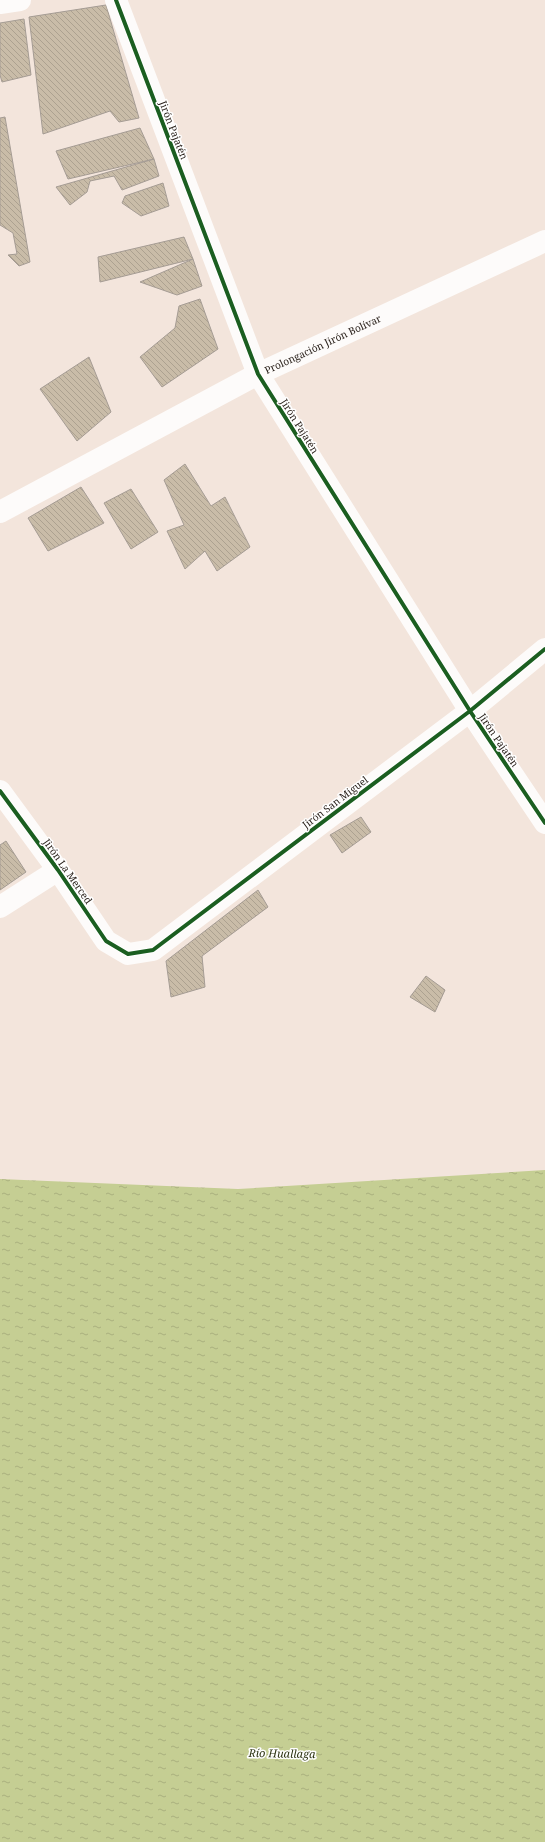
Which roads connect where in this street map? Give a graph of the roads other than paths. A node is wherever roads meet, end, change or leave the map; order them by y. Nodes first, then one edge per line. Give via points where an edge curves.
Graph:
1 (20, 0) edge
2 (116, 0) edge
3 (0, 3) edge
4 (545, 241) edge
5 (258, 374) junction
6 (0, 512) edge
7 (545, 649) edge
8 (470, 711) junction
9 (0, 791) edge
10 (545, 823) edge
11 (58, 870) junction
12 (0, 907) edge
13 (128, 954) joint

1 - 3 street
2 - 5 street, Jirón Pajatén
4 - 5 street, Prolongación Jirón Bolívar
5 - 6 street, Prolongación Jirón Bolívar
5 - 8 street, Jirón Pajatén
7 - 8 street, Jirón San Miguel
8 - 10 street, Jirón Pajatén
8 - 13 street, Jirón San Miguel via 153,950
9 - 11 street, Jirón La Merced
11 - 12 street
11 - 13 street, Jirón La Merced via 106,941

